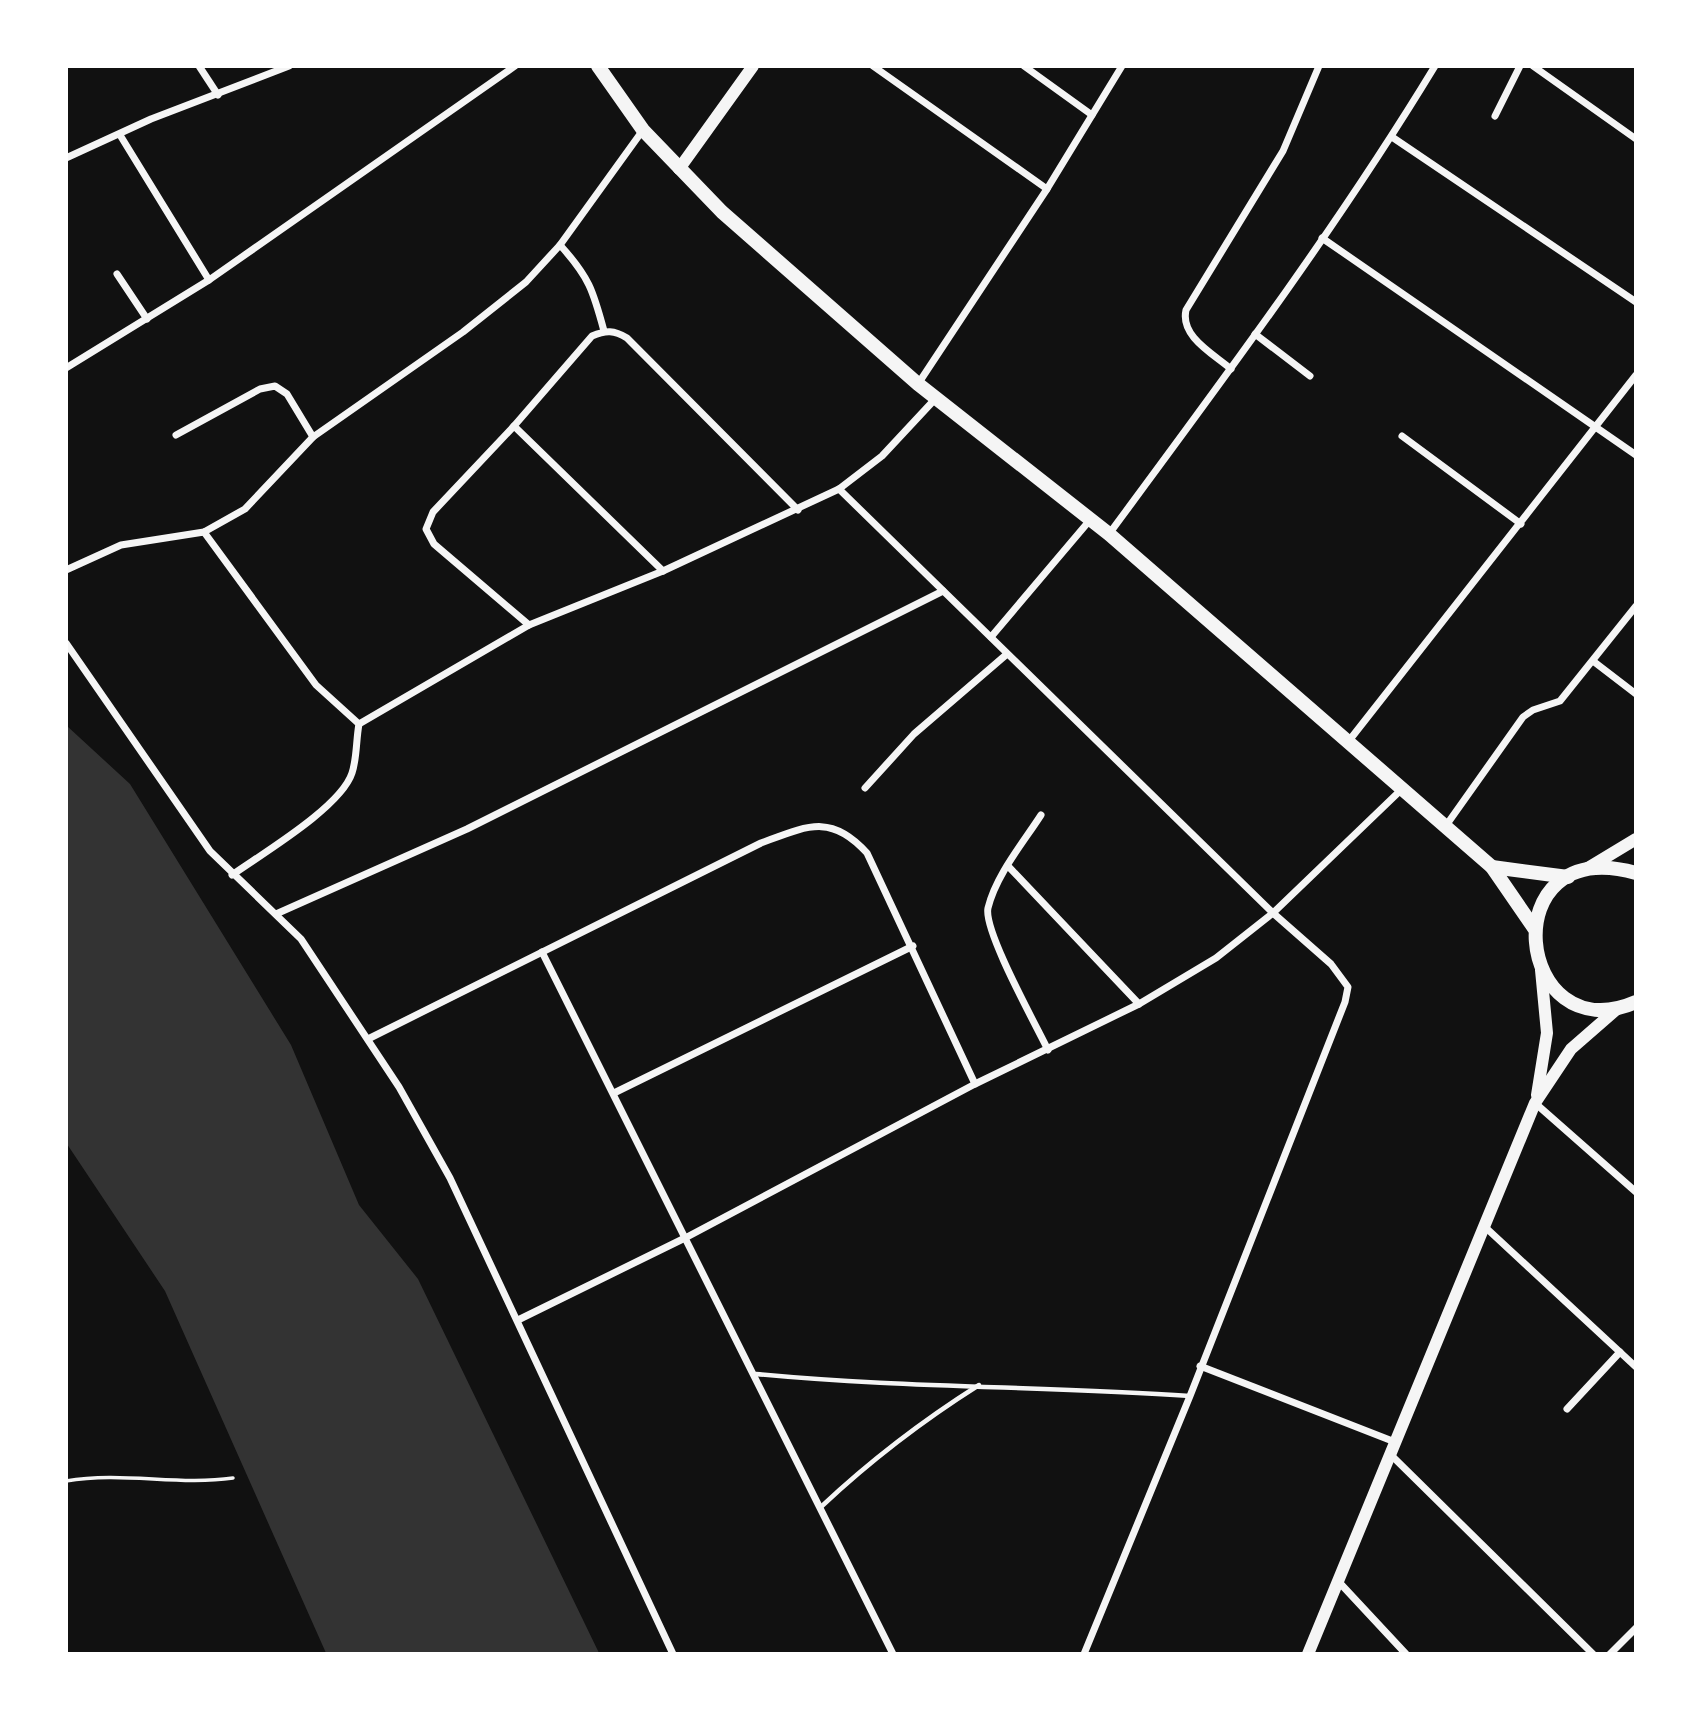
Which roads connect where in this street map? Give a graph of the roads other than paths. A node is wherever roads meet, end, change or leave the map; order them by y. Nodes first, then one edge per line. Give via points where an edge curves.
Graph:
1 (199, 66) edge
2 (289, 66) edge
3 (515, 66) edge
4 (598, 66) edge
5 (753, 66) edge
6 (873, 66) edge
7 (1024, 66) edge
8 (1122, 66) edge
9 (1319, 66) edge
10 (1435, 66) edge
11 (1520, 66) edge
12 (1533, 66) edge
13 (218, 95) junction
14 (1092, 115) junction
15 (1495, 116) dead end
16 (643, 130) junction
17 (120, 135) junction
18 (1392, 137) junction
19 (1636, 139) edge
20 (66, 158) edge
21 (679, 169) junction
22 (1048, 189) junction
23 (1322, 238) junction
24 (560, 245) junction
25 (117, 274) dead end
26 (209, 281) junction
27 (1636, 302) edge
28 (146, 319) junction
29 (604, 331) junction
30 (1255, 334) junction
31 (66, 368) edge
32 (1231, 369) junction
33 (1636, 375) edge
34 (1310, 376) dead end
35 (918, 384) junction
36 (937, 397) junction
37 (514, 426) junction
38 (1597, 427) junction
39 (176, 435) dead end
40 (1402, 436) dead end
41 (313, 437) junction
42 (1636, 455) edge
43 (839, 489) junction
44 (798, 510) junction
45 (1091, 519) junction
46 (1521, 524) junction
47 (204, 532) junction
48 (1109, 534) junction
49 (66, 570) edge
50 (663, 571) junction
51 (943, 591) junction
52 (1636, 606) edge
53 (529, 625) junction
54 (991, 637) junction
55 (66, 643) edge
56 (1007, 654) junction
57 (1593, 662) junction
58 (1636, 694) edge
59 (359, 724) junction
60 (1348, 742) junction
61 (865, 788) dead end
62 (1402, 789) junction
63 (1041, 815) dead end
64 (1445, 827) junction
65 (1636, 839) edge
66 (1008, 866) junction
67 (1492, 867) junction
68 (1588, 868) junction
69 (1636, 873) edge
70 (232, 875) junction
71 (1568, 877) junction
72 (1273, 913) junction
73 (276, 914) junction
74 (1534, 928) junction
75 (913, 946) junction
76 (542, 952) junction
77 (1541, 970) junction
78 (1139, 1004) junction
79 (1635, 1004) edge
80 (1618, 1008) junction
81 (368, 1039) junction
82 (1048, 1050) junction
83 (975, 1084) junction
84 (614, 1093) junction
85 (1535, 1103) junction
86 (1636, 1192) edge
87 (1484, 1226) junction
88 (687, 1237) junction
89 (518, 1320) junction
90 (1620, 1352) junction
91 (1200, 1366) junction
92 (1636, 1367) edge
93 (756, 1374) junction
94 (980, 1384) junction
95 (1189, 1396) junction
96 (1567, 1409) dead end
97 (1392, 1448) junction
98 (822, 1506) junction
99 (1338, 1581) junction
100 (1636, 1628) edge
101 (673, 1654) edge
102 (893, 1654) edge
103 (1084, 1654) edge
104 (1308, 1654) edge
105 (1405, 1654) edge
106 (1593, 1654) edge
107 (1610, 1654) edge

1 - 13 street
2 - 13 street
3 - 26 street
4 - 16 main road
5 - 21 street
6 - 22 street
7 - 14 street
8 - 14 street
9 - 32 street via 1283,151 1186,310 1183,322 1188,332
10 - 18 street
11 - 15 street
12 - 19 street
13 - 17 street
14 - 22 street
16 - 21 main road
16 - 24 street
17 - 20 street
17 - 26 street
18 - 23 street
18 - 27 street
21 - 35 main road
22 - 35 street
23 - 30 street
23 - 38 street
24 - 29 street via 584,271
24 - 41 street via 497,307
25 - 28 street
26 - 28 street
28 - 31 street
29 - 37 street via 582,345
29 - 44 street via 627,338
30 - 32 street
30 - 34 street
32 - 48 street
33 - 38 street
35 - 36 main road
36 - 43 street via 883,456
36 - 45 main road
37 - 50 street
37 - 53 street via 433,512 426,530 434,544
38 - 42 street
38 - 46 street
39 - 41 street via 260,389 275,386 287,394
40 - 46 street
41 - 47 street via 245,509
43 - 44 street
43 - 51 street
44 - 50 street
45 - 48 main road
45 - 54 street
46 - 60 street
47 - 49 street via 121,545
47 - 59 street via 316,685
48 - 60 main road
50 - 53 street
51 - 54 street
51 - 73 street via 467,829
52 - 57 street
53 - 59 street
54 - 56 street
55 - 70 street via 190,823
56 - 61 street via 914,734
56 - 72 street
57 - 58 street
57 - 64 street via 1560,701 1523,717
59 - 70 street via 353,772 345,789
60 - 62 main road
62 - 64 main road
62 - 72 street
63 - 66 street
64 - 67 main road
65 - 68 street
66 - 78 street
66 - 82 street via 994,891 988,921
67 - 71 main road
67 - 74 main road
68 - 69 main road via 1612,866
68 - 71 main road
70 - 73 street
71 - 74 main road via 1546,898
72 - 78 street via 1216,958
72 - 91 street via 1331,964 1348,987
73 - 81 street via 301,939
74 - 77 main road via 1534,950
75 - 76 street via 867,853 851,835 833,826 812,826 761,843
75 - 83 street
75 - 84 street
76 - 81 street
76 - 84 street
77 - 80 main road via 1555,989 1573,1002 1595,1009
77 - 85 street via 1547,1033
78 - 82 street
79 - 80 main road
80 - 85 street via 1571,1049
81 - 89 street via 445,1168
82 - 83 street
83 - 88 street
84 - 88 street
85 - 86 street
85 - 87 street
87 - 90 street
87 - 97 street
88 - 89 street
88 - 93 street
89 - 101 street
90 - 92 street
90 - 96 street
91 - 95 street
91 - 97 street
93 - 94 lane via 833,1381
93 - 98 street
94 - 95 lane
94 - 98 lane via 923,1420
95 - 103 street
97 - 99 street
97 - 106 street
98 - 102 street
99 - 104 street
99 - 105 street
100 - 107 street

